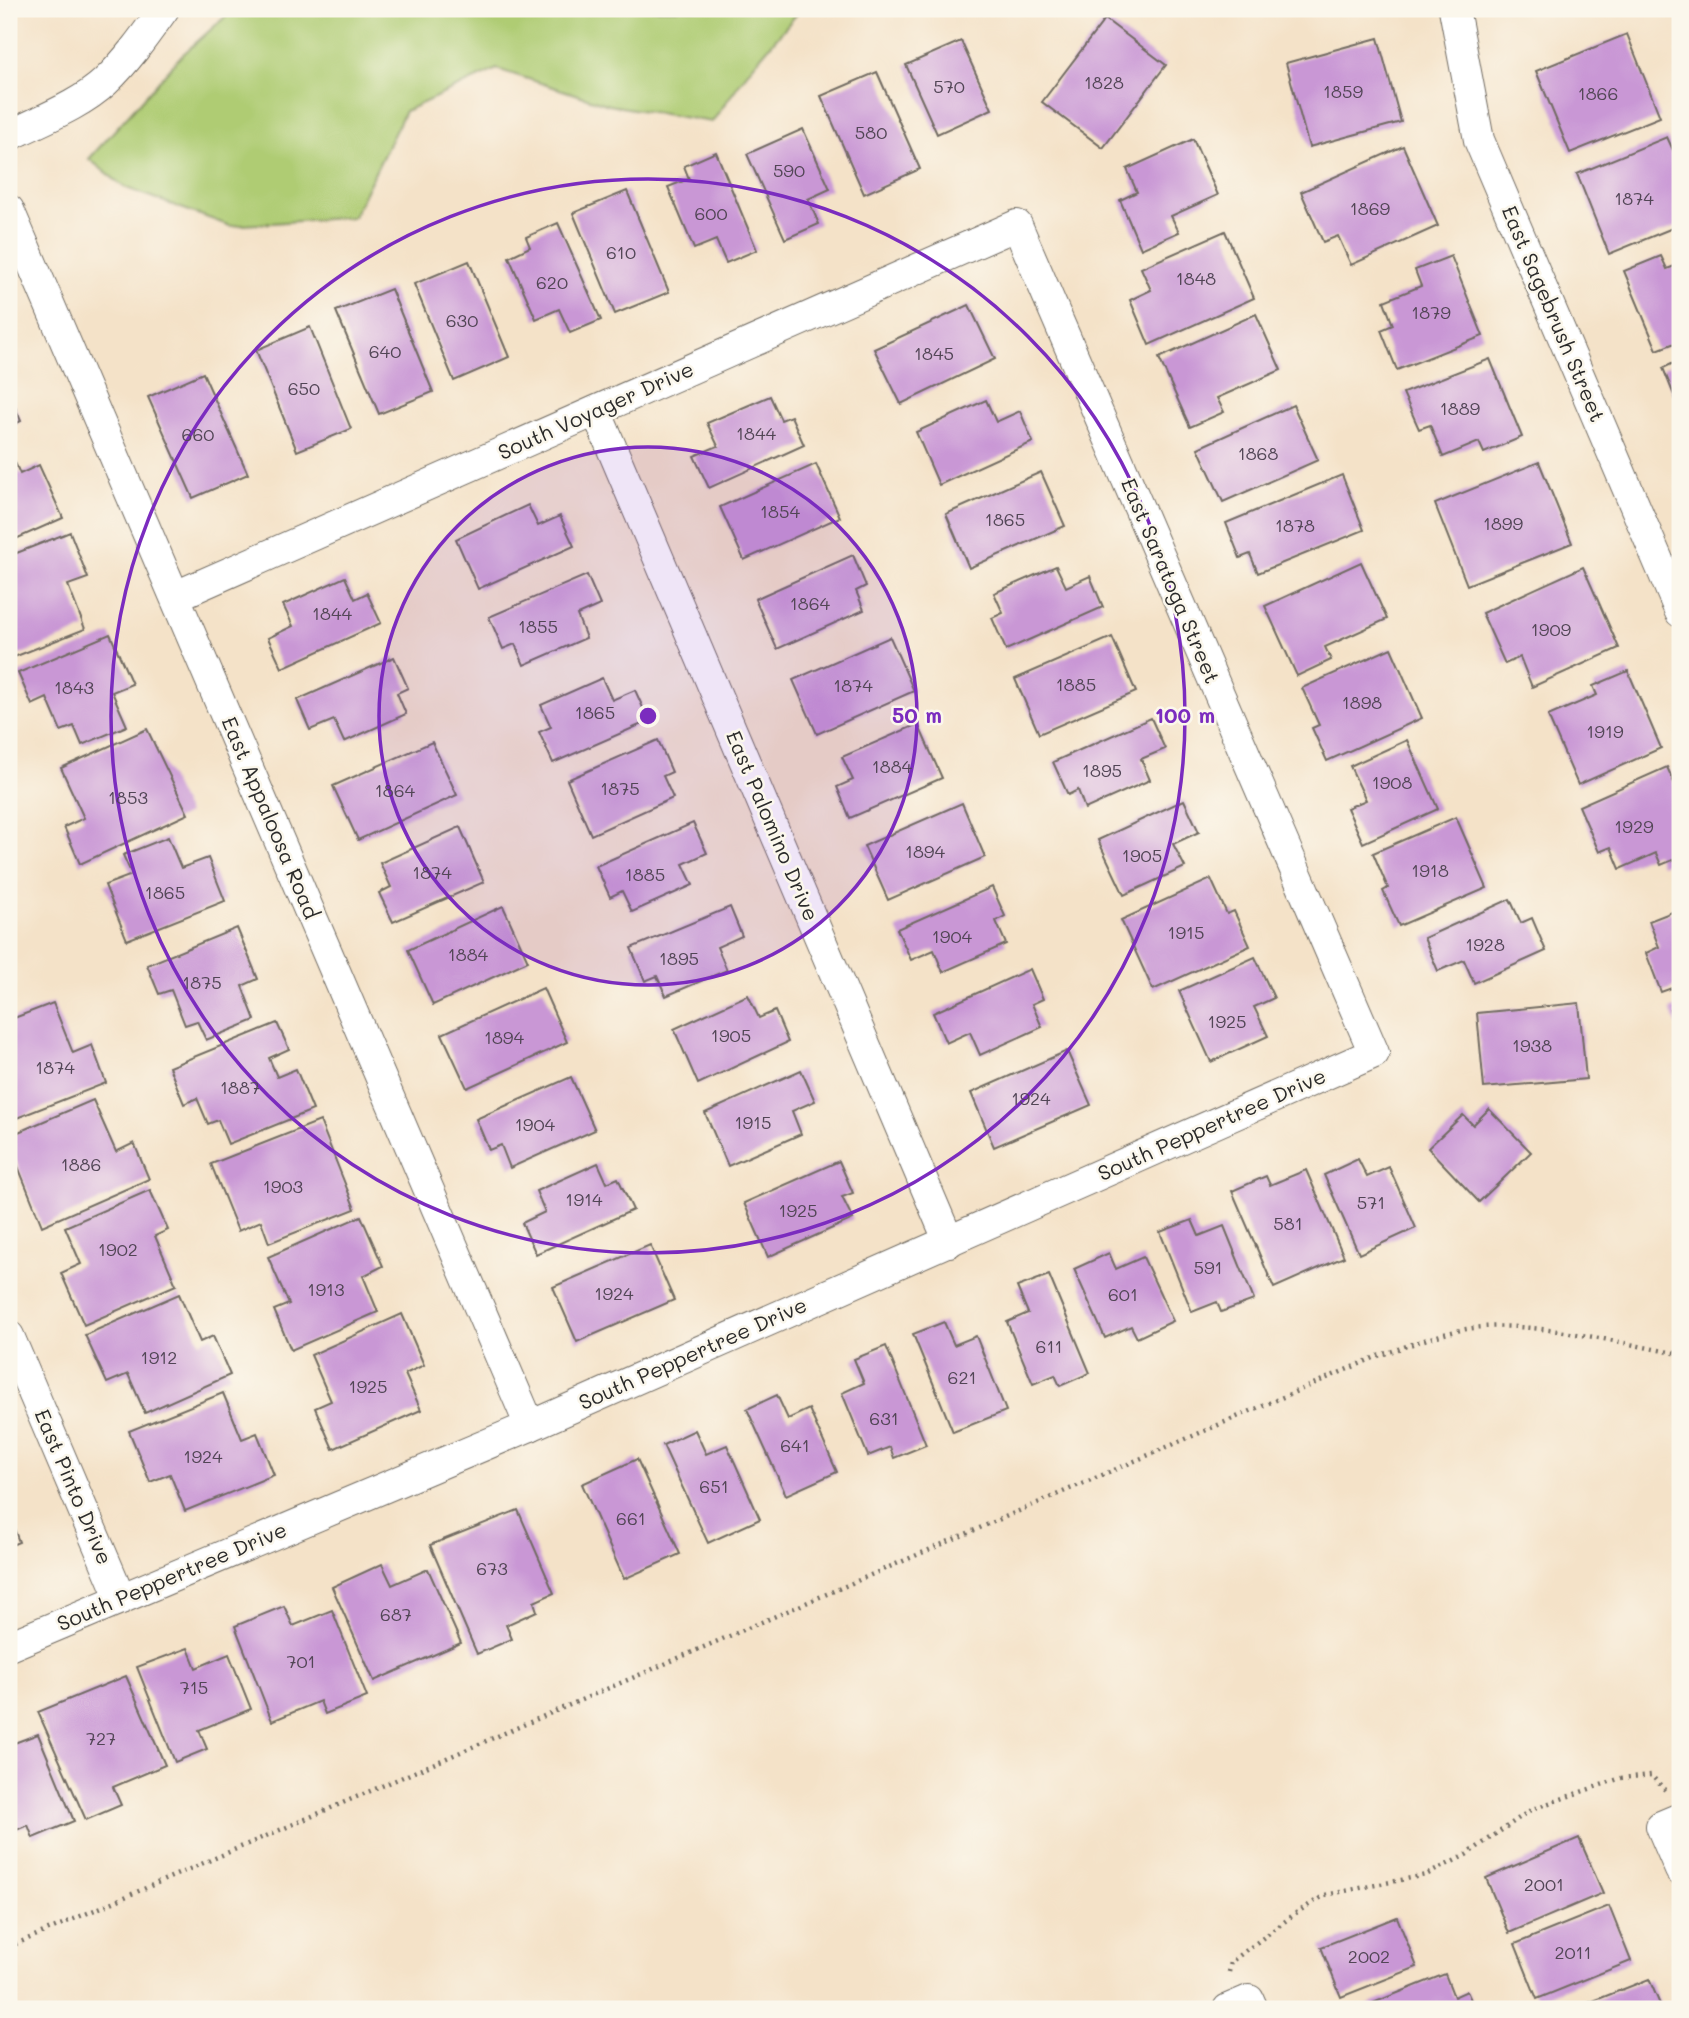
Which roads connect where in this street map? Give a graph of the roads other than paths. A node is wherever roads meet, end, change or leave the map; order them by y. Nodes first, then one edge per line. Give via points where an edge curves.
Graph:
1 (164, 9) edge
2 (1454, 9) edge
3 (9, 136) edge
4 (9, 210) edge
5 (1017, 225) joint
6 (596, 411) junction
7 (176, 596) junction
8 (1680, 612) edge
9 (1374, 1053) joint
10 (949, 1241) junction
11 (9, 1336) edge
12 (530, 1426) junction
13 (121, 1599) junction
14 (9, 1646) edge
15 (1671, 1814) edge
16 (1680, 1870) edge

1 - 3 street via 104,83
2 - 8 street, East Sagebrush Street via 1479,140
4 - 7 street, East Appaloosa Road
5 - 6 street, South Voyager Drive
5 - 9 street, East Saratoga Street
6 - 7 street, South Voyager Drive
6 - 10 street, East Palomino Drive
7 - 12 street, East Appaloosa Road
9 - 10 street, South Peppertree Drive
10 - 12 street, South Peppertree Drive
11 - 13 street, East Pinto Drive
12 - 13 street, South Peppertree Drive
13 - 14 street, South Peppertree Drive
15 - 16 street

